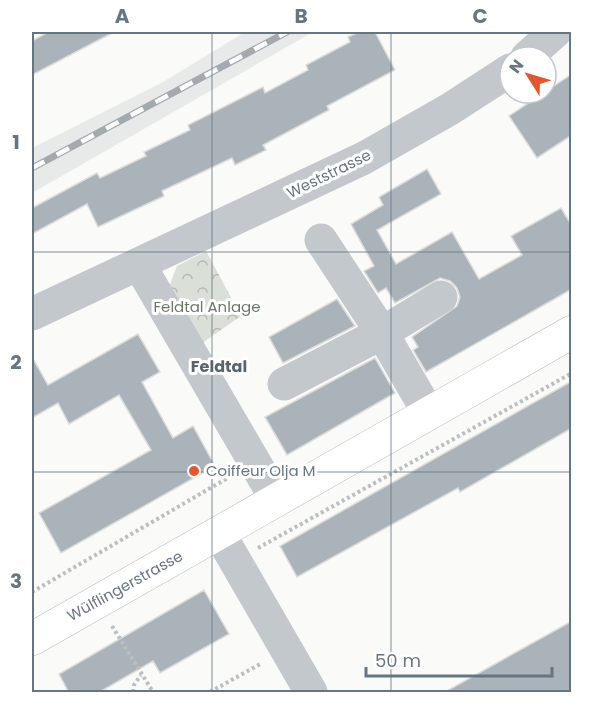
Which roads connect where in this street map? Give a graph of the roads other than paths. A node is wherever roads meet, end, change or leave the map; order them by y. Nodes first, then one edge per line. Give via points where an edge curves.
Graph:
1 (555, 32) edge
2 (540, 45) edge
3 (498, 78) edge
4 (321, 240) dead end
5 (140, 264) junction
6 (441, 297) dead end
7 (32, 314) edge
8 (572, 332) edge
9 (382, 333) junction
10 (284, 384) dead end
11 (428, 412) junction
12 (276, 499) junction
13 (219, 533) junction
14 (32, 639) edge
15 (311, 693) edge

1 - 2 street
3 - 5 street, Weststrasse via 364,158
4 - 9 street
5 - 7 street, Weststrasse
5 - 12 street
6 - 9 street
8 - 11 main road, Wülflingerstrasse
9 - 10 street
9 - 11 street
11 - 12 main road, Wülflingerstrasse
12 - 13 main road, Wülflingerstrasse
13 - 14 main road, Wülflingerstrasse
13 - 15 street

